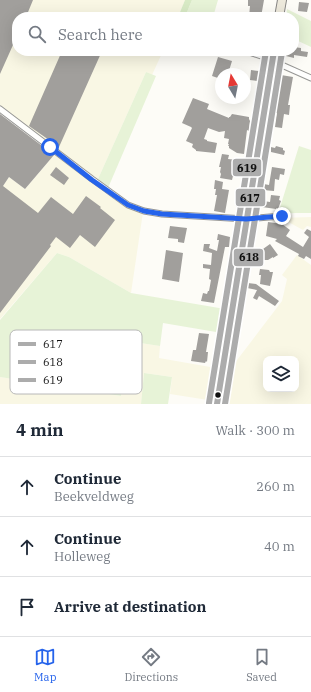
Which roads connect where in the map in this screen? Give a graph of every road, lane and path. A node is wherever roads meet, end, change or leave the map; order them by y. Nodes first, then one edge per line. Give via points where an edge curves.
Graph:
1 (282, 0) edge
2 (280, 12) edge
3 (259, 56) edge
4 (273, 56) edge
5 (272, 61) junction
6 (311, 78) edge
7 (0, 109) edge
8 (282, 216) dead end
9 (246, 219) junction
10 (217, 404) edge

1 - 2 main road
3 - 5 street
4 - 5 main road
5 - 6 street
5 - 9 main road
7 - 9 street via 128,205 162,214
8 - 9 street
9 - 10 main road

